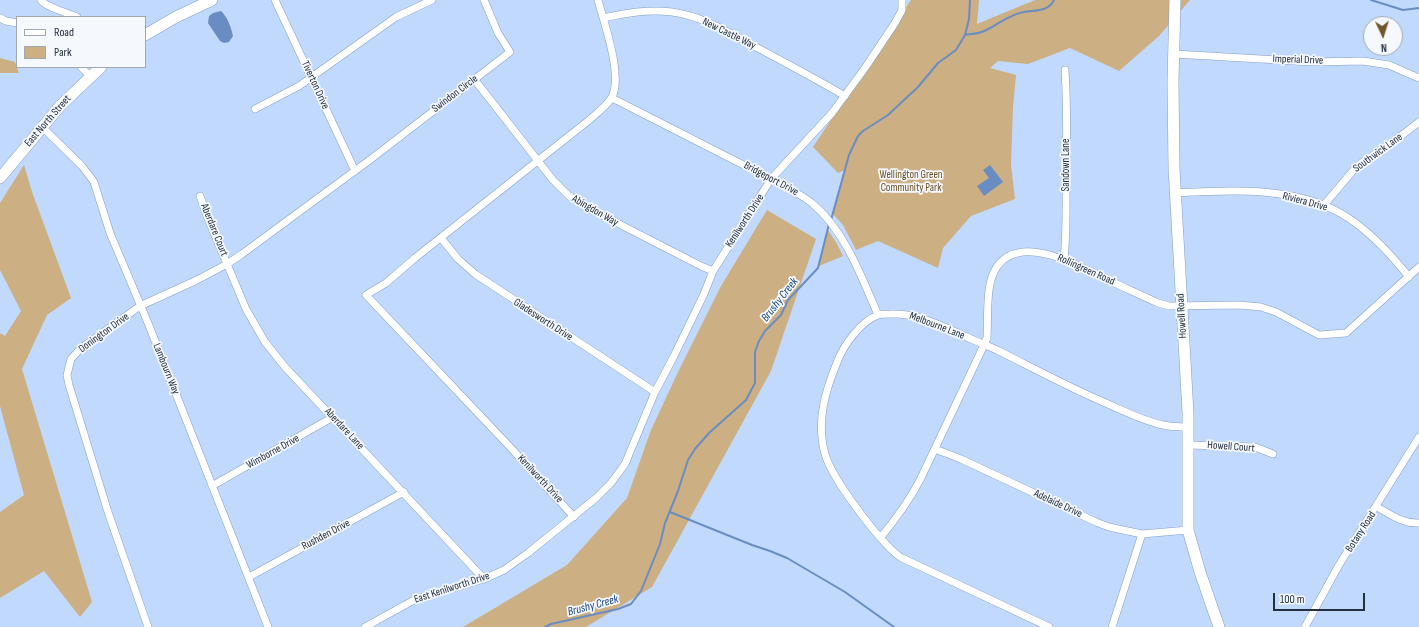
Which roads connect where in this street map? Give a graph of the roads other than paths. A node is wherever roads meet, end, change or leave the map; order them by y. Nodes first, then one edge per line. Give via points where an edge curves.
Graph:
1 (41, 0) edge
2 (212, 0) edge
3 (275, 0) edge
4 (432, 0) edge
5 (484, 0) edge
6 (598, 0) edge
7 (902, 0) edge
8 (1175, 0) edge
9 (75, 16) edge
10 (0, 18) edge
11 (603, 18) junction
12 (16, 24) edge
13 (146, 33) edge
14 (1174, 54) junction
15 (82, 68) edge
16 (100, 68) edge
17 (1065, 70) dead end
18 (90, 76) junction
19 (311, 78) junction
20 (1419, 78) edge
21 (474, 79) junction
22 (845, 96) junction
23 (612, 98) junction
24 (255, 109) dead end
25 (1419, 122) edge
26 (42, 127) junction
27 (538, 161) junction
28 (355, 171) junction
29 (0, 178) edge
30 (771, 179) junction
31 (1175, 193) junction
32 (200, 196) dead end
33 (1324, 205) junction
34 (441, 238) junction
35 (1064, 259) junction
36 (227, 264) junction
37 (1419, 267) edge
38 (713, 271) junction
39 (1409, 276) junction
40 (140, 306) junction
41 (1182, 306) junction
42 (878, 315) junction
43 (984, 345) junction
44 (655, 392) junction
45 (333, 417) junction
46 (1188, 427) junction
47 (1419, 437) edge
48 (1189, 445) junction
49 (936, 449) junction
50 (1273, 454) dead end
51 (212, 486) junction
52 (404, 492) junction
53 (1377, 507) junction
54 (574, 517) junction
55 (1419, 523) edge
56 (1188, 530) junction
57 (1142, 534) junction
58 (881, 537) junction
59 (249, 578) junction
60 (484, 579) junction
61 (148, 627) edge
62 (268, 627) edge
63 (365, 627) edge
64 (1049, 627) edge
65 (1112, 627) edge
66 (1219, 627) edge
67 (1305, 627) edge

1 - 9 street via 46,6
2 - 13 main road
3 - 19 street, Tiverton Drive
4 - 19 street via 396,16
5 - 21 street, Swindon Circle via 498,33 510,52
6 - 11 street
7 - 22 street, Kenilworth Drive via 902,10 895,23
8 - 14 main road, Howell Road
10 - 12 street
11 - 22 street, New Castle Way via 649,11 692,16 745,41
11 - 23 street via 615,68
14 - 20 street, Imperial Drive via 1313,62 1363,61 1389,65
14 - 31 main road, Howell Road
15 - 18 street
16 - 18 main road, East North Street
17 - 35 street, Sandown Lane via 1067,96
18 - 26 main road, East North Street
19 - 24 street
19 - 28 street, Tiverton Drive
21 - 27 street, Abingdon Way
21 - 28 street, Swindon Circle
22 - 30 street, Kenilworth Drive
23 - 27 street, Kenilworth Drive
23 - 30 street, Bridgeport Drive
25 - 33 street, Southwick Lane via 1357,166
26 - 29 main road, East North Street
26 - 40 street, Lambourn Way via 82,166 94,182 110,233
27 - 34 street, Kenilworth Drive
27 - 38 street, Abingdon Way via 561,189 580,204
28 - 36 street, Donington Drive
30 - 38 street, Kenilworth Drive
30 - 42 street, Bridgeport Drive via 805,198 823,214 838,233
31 - 33 street, Riviera Drive via 1256,191
31 - 41 main road, Howell Road
32 - 36 street, Aberdare Court
33 - 39 street, Riviera Drive via 1365,230 1391,254
34 - 44 street, Gladesworth Drive via 474,274
34 - 54 street, Kenilworth Drive via 386,283 366,295
35 - 41 street, Rollingreen Road via 1158,303
35 - 43 street, Rollingreen Road via 1048,254 1025,252 1011,255 1000,262 990,282
36 - 40 street, Donington Drive
36 - 45 street, Aberdare Lane via 246,309 264,342
37 - 39 street, Rollingreen Road
38 - 44 street, Kenilworth Drive via 678,349
39 - 41 street, Rollingreen Road via 1346,333 1331,335 1319,335 1276,312 1261,307
40 - 51 street, Lambourn Way
40 - 61 street, Donington Drive via 76,352 69,363 67,375 108,512
41 - 46 main road, Howell Road
42 - 43 street, Melbourne Lane via 918,316
42 - 58 street via 858,330 839,357 824,399 821,425 824,450 831,469
43 - 46 street, Melbourne Lane via 1088,396 1139,417 1164,425
43 - 49 street, Rollingreen Road
44 - 54 street, Kenilworth Drive via 628,458 620,471 596,498
45 - 51 street, Wimborne Drive
45 - 52 street, Aberdare Lane
46 - 48 main road, Howell Road
47 - 53 street, Botany Road
48 - 50 street, Howell Court via 1255,447
48 - 56 main road, Howell Road
49 - 57 street, Adelaide Drive via 1096,522
49 - 58 street, Rollingreen Road via 910,500
51 - 59 street, Lambourn Way
52 - 59 street, Rushden Drive
52 - 60 street, Aberdare Lane
53 - 55 street via 1401,520
53 - 67 street, Botany Road via 1339,565
54 - 60 street, East Kenilworth Drive via 512,565
56 - 57 street, Adelaide Drive
56 - 66 main road, Howell Road
57 - 65 street
58 - 64 street via 897,555 906,560
59 - 62 street, Lambourn Way
60 - 63 street, East Kenilworth Drive via 414,600

